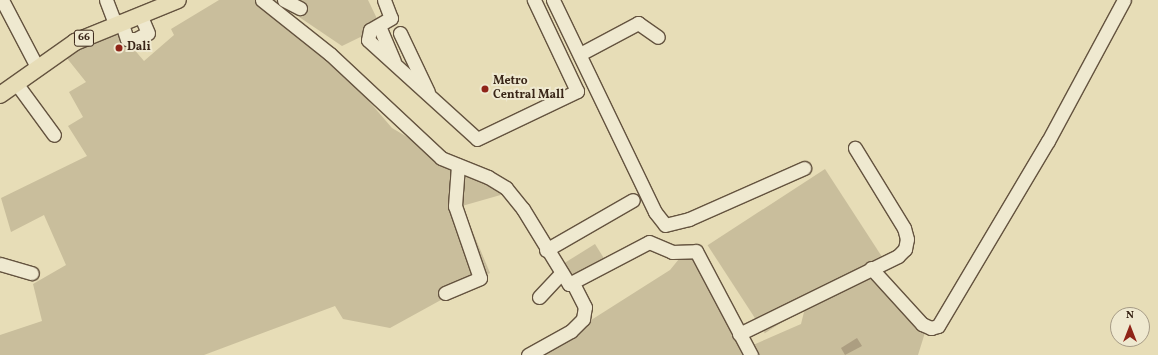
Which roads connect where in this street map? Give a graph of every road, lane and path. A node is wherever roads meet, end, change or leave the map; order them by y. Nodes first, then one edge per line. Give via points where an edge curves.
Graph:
1 (2, 0) edge
2 (106, 0) edge
3 (178, 0) edge
4 (262, 0) edge
5 (284, 0) edge
6 (384, 0) edge
7 (534, 0) edge
8 (553, 0) edge
9 (1124, 0) edge
10 (300, 8) dead end
11 (140, 14) junction
12 (118, 22) junction
13 (400, 33) dead end
14 (658, 37) dead end
15 (580, 54) junction
16 (37, 66) junction
17 (16, 83) junction
18 (0, 95) edge
19 (431, 99) junction
20 (54, 135) dead end
21 (855, 148) dead end
22 (458, 165) junction
23 (804, 168) dead end
24 (633, 200) dead end
25 (546, 250) junction
26 (0, 264) edge
27 (872, 268) junction
28 (32, 273) dead end
29 (562, 273) junction
30 (573, 283) junction
31 (445, 293) dead end
32 (539, 297) dead end
33 (739, 334) junction
34 (528, 355) edge
35 (751, 355) edge

1 - 16 street
2 - 12 street
3 - 11 main road, 66
4 - 22 street via 330,54 437,154
5 - 10 street
6 - 19 street via 391,18 379,26 396,66
7 - 19 street via 577,91 477,139
8 - 15 street
9 - 27 street via 1048,141 938,326 931,328 922,324
11 - 12 main road, 66
11 - 12 street via 148,33 136,39 128,39
12 - 16 main road, 66 via 75,42
13 - 19 street
14 - 15 street via 638,23
15 - 23 street via 655,212 665,225 689,219
16 - 17 main road, 66
17 - 18 main road, 66
17 - 20 street
21 - 27 street via 907,239 898,256
22 - 25 street via 488,177 506,188 523,209
22 - 31 street via 454,206 480,278
24 - 25 street
25 - 29 street
26 - 28 street
27 - 33 street
29 - 30 street via 569,284
29 - 32 street
30 - 33 street via 649,242 672,252 693,249 699,254
30 - 34 street via 585,307 583,319 571,331
33 - 35 street

